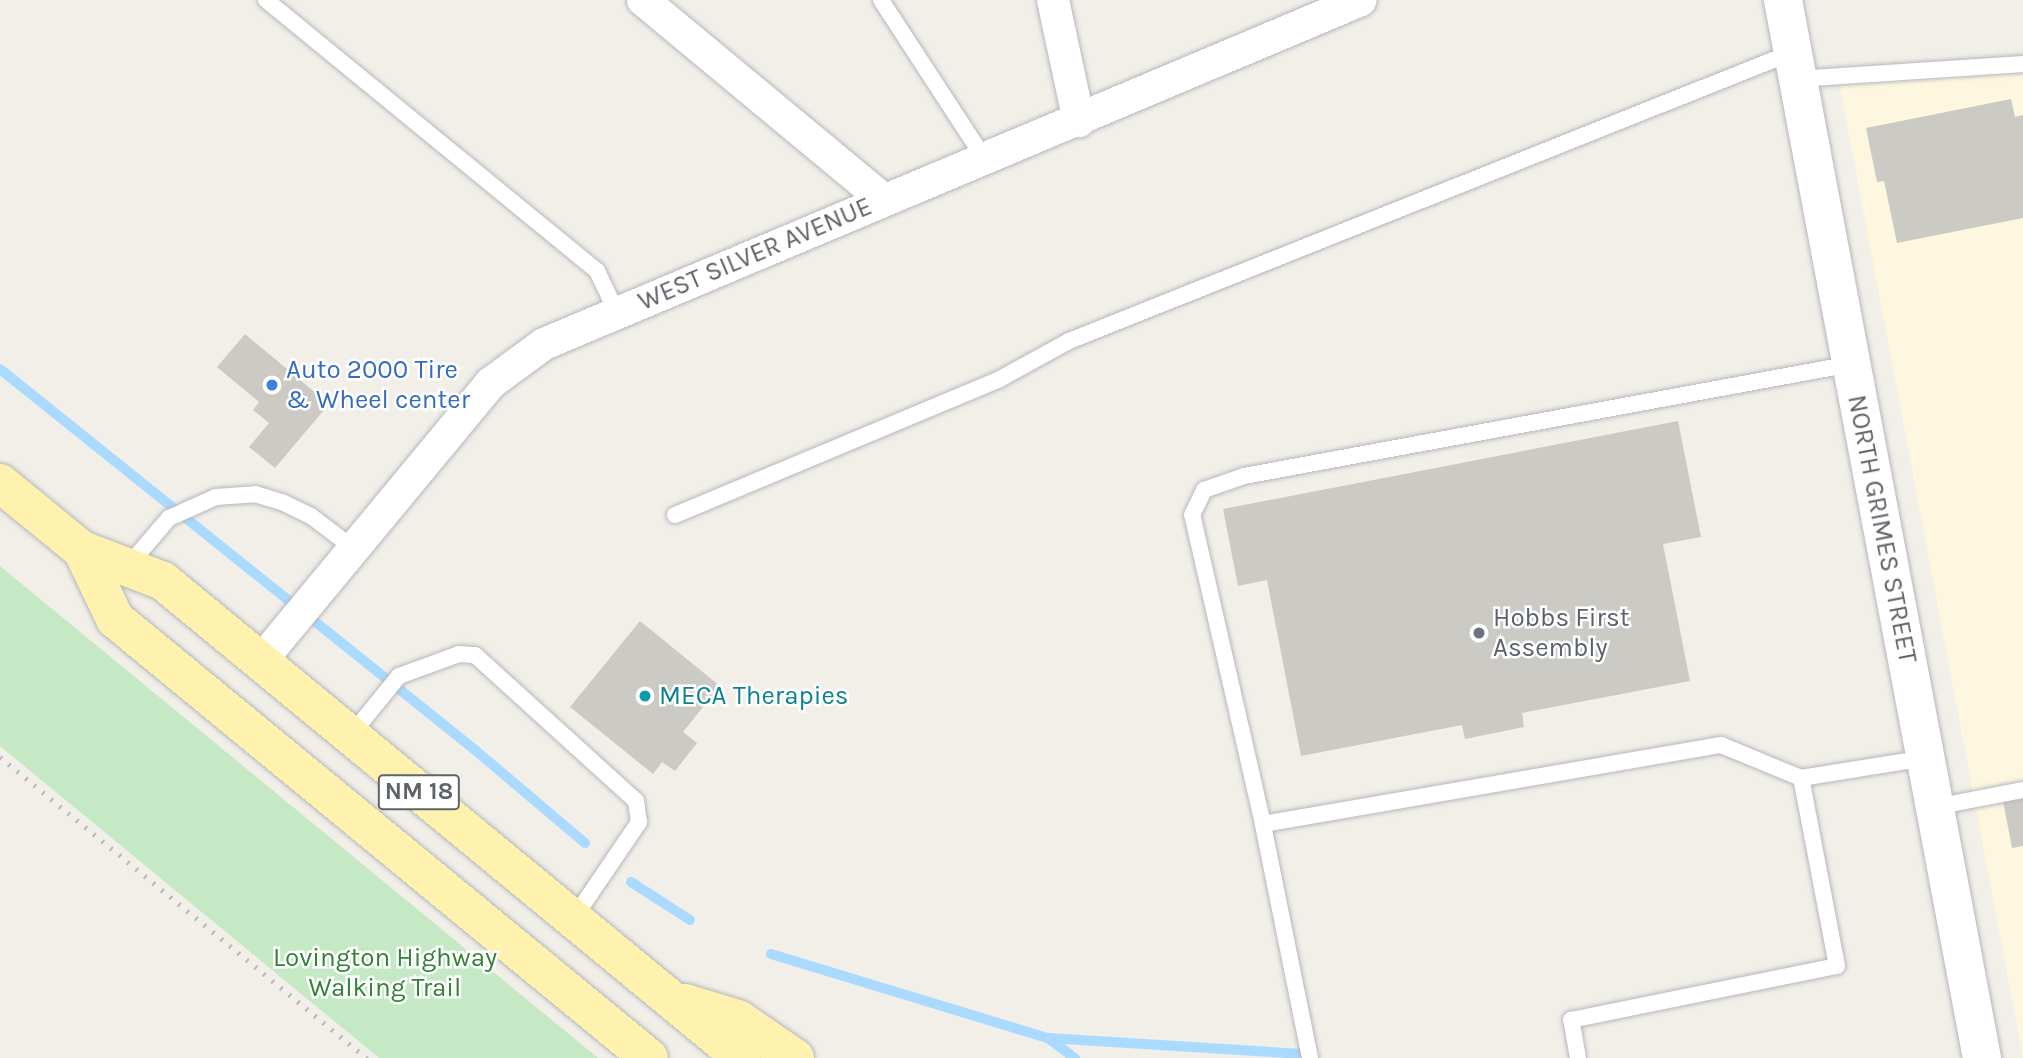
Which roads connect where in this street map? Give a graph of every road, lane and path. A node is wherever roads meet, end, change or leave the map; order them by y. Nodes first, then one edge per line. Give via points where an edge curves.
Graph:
1 (266, 0) edge
2 (643, 0) edge
3 (881, 0) edge
4 (1053, 0) edge
5 (1361, 0) edge
6 (1783, 0) edge
7 (2023, 64) edge
8 (1795, 66) junction
9 (1079, 121) junction
10 (984, 158) junction
11 (883, 199) junction
12 (617, 313) junction
13 (1852, 364) junction
14 (0, 483) edge
15 (675, 515) dead end
16 (353, 548) junction
17 (82, 550) junction
18 (126, 567) junction
19 (260, 662) junction
20 (351, 736) junction
21 (1926, 758) junction
22 (1801, 778) junction
23 (2023, 790) edge
24 (1935, 807) junction
25 (1263, 824) junction
26 (573, 919) junction
27 (668, 997) junction
28 (649, 1058) edge
29 (742, 1058) edge
30 (795, 1058) edge
31 (1310, 1058) edge
32 (1578, 1058) edge
33 (1982, 1058) edge

1 - 12 lane via 597,271
2 - 11 street
3 - 10 lane
4 - 9 street
5 - 9 street, WEST SILVER AVENUE
6 - 8 main road, NORTH GRIMES STREET
7 - 8 lane
8 - 13 main road, NORTH GRIMES STREET
8 - 15 lane via 1069,341 1000,379
9 - 10 street, WEST SILVER AVENUE
10 - 11 street, WEST SILVER AVENUE
11 - 12 street, WEST SILVER AVENUE
12 - 16 street, WEST SILVER AVENUE via 544,344 491,383
13 - 21 main road, NORTH GRIMES STREET
13 - 25 lane via 1258,473 1204,490 1192,516
14 - 17 main road, NM 18
16 - 18 lane via 311,516 282,502 256,494 216,497 169,518
16 - 19 street, WEST SILVER AVENUE
17 - 18 main road, NM 18
17 - 28 main road, NM 18 via 115,619
18 - 19 main road, NM 18 via 163,581
19 - 20 main road, NM 18
20 - 26 main road, NM 18
20 - 26 lane via 399,676 459,654 475,655 636,801 639,822
21 - 22 lane
21 - 24 main road, NORTH GRIMES STREET
22 - 25 lane via 1721,745
22 - 32 lane via 1837,966 1572,1020
23 - 24 lane
24 - 33 main road, NORTH GRIMES STREET
25 - 31 lane
26 - 27 main road, NM 18
27 - 29 main road, NM 18
27 - 30 main road via 738,1019

